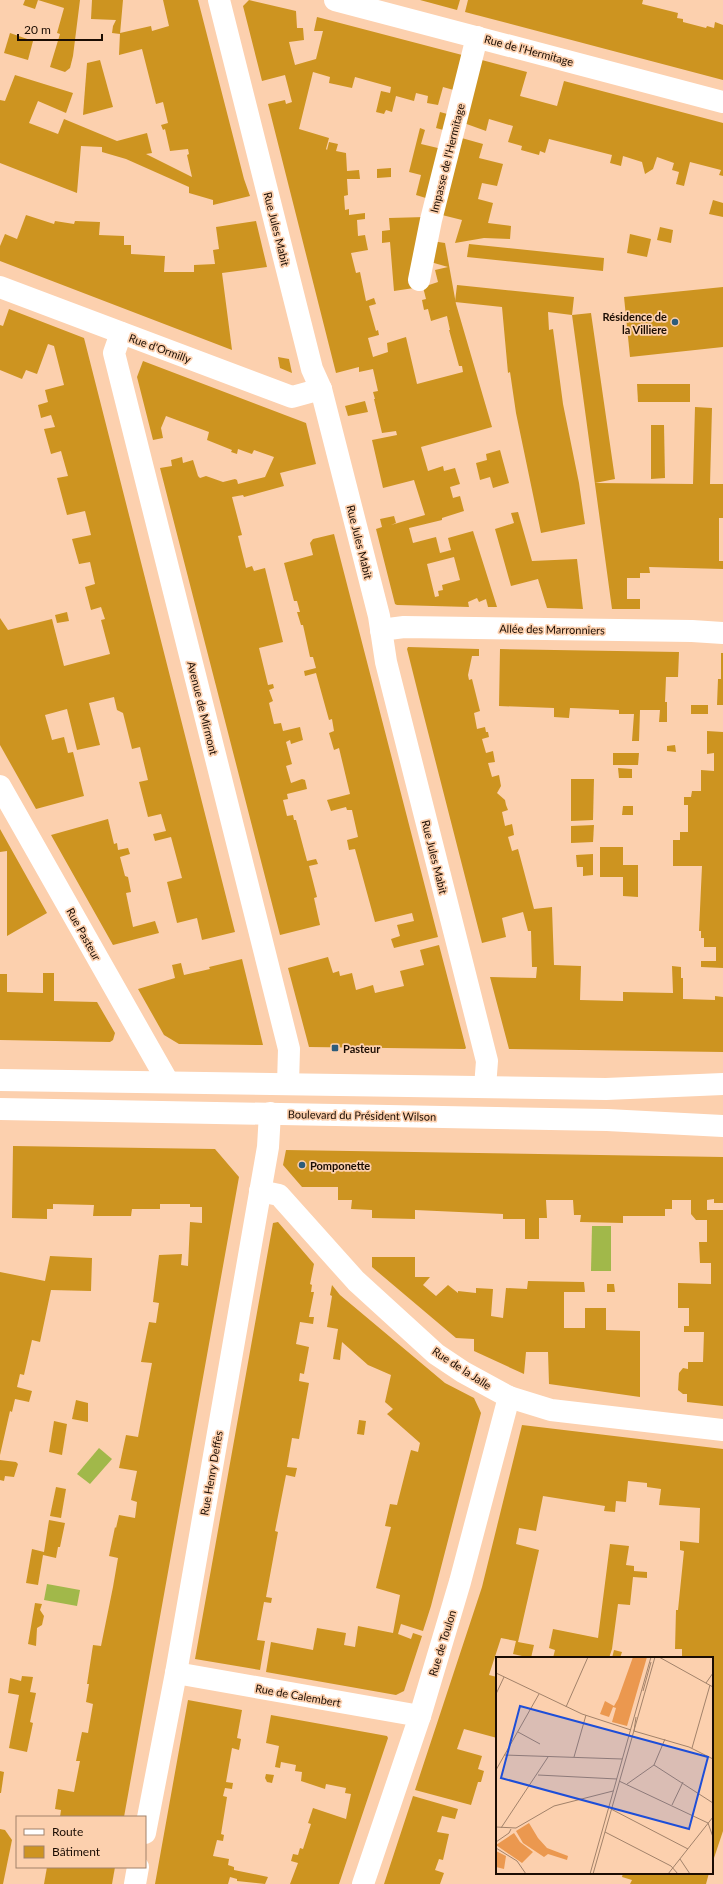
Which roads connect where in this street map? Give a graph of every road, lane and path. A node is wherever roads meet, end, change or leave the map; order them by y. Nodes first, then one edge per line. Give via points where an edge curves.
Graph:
1 (219, 0) edge
2 (335, 0) edge
3 (477, 37) junction
4 (723, 102) edge
5 (419, 280) dead end
6 (0, 286) edge
7 (121, 333) junction
8 (321, 389) junction
9 (381, 630) junction
10 (723, 633) edge
11 (0, 786) edge
12 (0, 1080) edge
13 (168, 1082) junction
14 (288, 1084) junction
15 (723, 1084) edge
16 (485, 1087) junction
17 (0, 1109) edge
18 (270, 1113) junction
19 (723, 1126) edge
20 (260, 1191) junction
21 (509, 1397) junction
22 (723, 1430) edge
23 (176, 1673) junction
24 (420, 1716) junction
25 (146, 1828) edge
26 (138, 1868) edge
27 (135, 1884) edge
28 (362, 1884) edge

1 - 8 street, Rue Jules Mabit via 312,370
2 - 3 street, Rue de l'Hermitage
3 - 4 street, Rue de l'Hermitage
3 - 5 street, Impasse de l'Hermitage via 431,220
6 - 7 street, Rue d'Ormilly
7 - 8 street, Rue d'Ormilly via 292,397
7 - 14 street, Avenue de Mirmont via 114,353 290,1049
8 - 9 street, Rue Jules Mabit
9 - 10 street, Allée des Marronniers via 404,627
9 - 16 street, Rue Jules Mabit via 386,662 487,1061
11 - 13 street, Rue Pasteur
12 - 13 street
13 - 14 street
14 - 16 street
15 - 16 street via 606,1089
17 - 18 street, Boulevard du Président Wilson
18 - 19 street, Boulevard du Président Wilson via 607,1120
18 - 20 street, Rue Henry Deffès via 268,1146
20 - 21 street, Rue de la Jalle via 279,1195 356,1281 436,1354
20 - 23 street, Rue Henry Deffès
21 - 22 street, Rue de la Jalle via 551,1410
21 - 24 street, Rue de Toulon via 460,1582
23 - 24 street, Rue de Calembert
23 - 25 street, Rue Henry Deffès
24 - 28 street, Rue de Toulon
26 - 27 street

